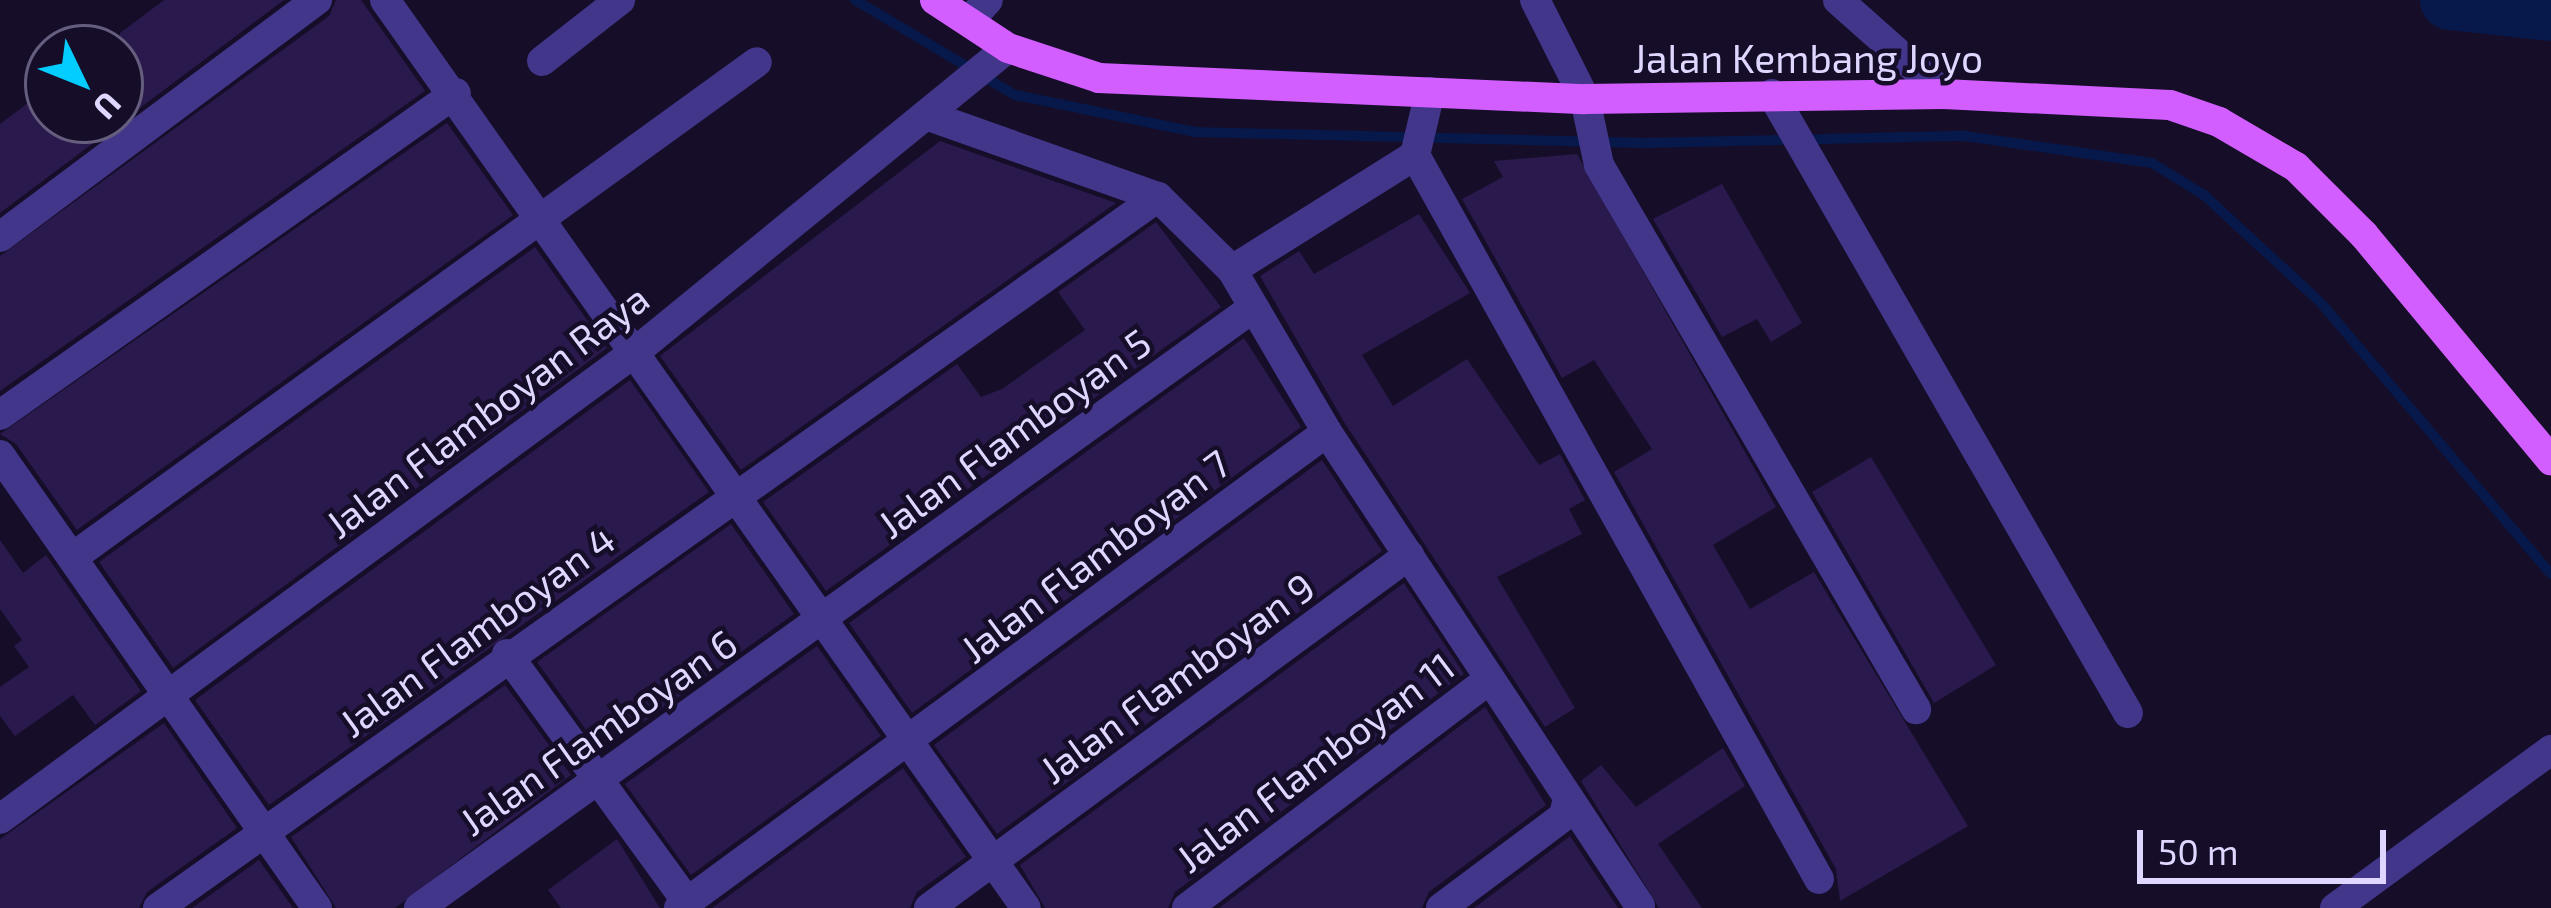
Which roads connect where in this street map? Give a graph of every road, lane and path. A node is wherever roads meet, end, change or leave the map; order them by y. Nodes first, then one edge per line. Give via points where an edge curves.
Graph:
1 (317, 0) edge
2 (386, 0) edge
3 (620, 0) edge
4 (935, 0) edge
5 (1534, 0) edge
6 (1838, 0) edge
7 (979, 11) edge
8 (1008, 48) junction
9 (542, 61) dead end
10 (757, 62) dead end
11 (1430, 92) junction
12 (456, 93) junction
13 (1772, 94) junction
14 (1944, 94) junction
15 (1585, 100) junction
16 (929, 116) junction
17 (1415, 155) junction
18 (1158, 196) junction
19 (544, 220) junction
20 (0, 237) edge
21 (1232, 270) junction
22 (1250, 310) junction
23 (635, 352) junction
24 (0, 415) edge
25 (1327, 432) junction
26 (0, 455) edge
27 (2551, 460) edge
28 (736, 494) junction
29 (1408, 555) junction
30 (73, 557) junction
31 (824, 620) junction
32 (507, 654) junction
33 (1490, 679) junction
34 (169, 695) junction
35 (1916, 709) dead end
36 (2128, 713) dead end
37 (910, 742) junction
38 (2551, 750) edge
39 (597, 778) junction
40 (1568, 797) junction
41 (0, 819) edge
42 (265, 832) junction
43 (992, 863) junction
44 (1819, 879) dead end
45 (683, 905) edge
46 (1640, 906) edge
47 (158, 908) edge
48 (316, 908) edge
49 (419, 908) edge
50 (929, 908) edge
51 (1026, 908) edge
52 (1186, 908) edge
53 (1441, 908) edge
54 (2335, 908) edge

1 - 20 street
2 - 12 street
3 - 9 street
4 - 7 main road, Jalan Kembang Joyo
5 - 15 street
6 - 14 street
7 - 8 main road, Jalan Kembang Joyo
8 - 11 main road, Jalan Kembang Joyo via 1099,78
8 - 16 street, Jalan Flamboyan Raya
10 - 19 street
11 - 15 main road, Jalan Kembang Joyo
11 - 17 street
12 - 19 street
12 - 24 street
13 - 14 main road, Jalan Kembang Joyo
13 - 15 main road, Jalan Kembang Joyo
13 - 36 street
14 - 27 main road, Jalan Kembang Joyo via 2170,105 2219,122 2296,167 2365,235
15 - 35 street via 1599,165
16 - 18 street
16 - 23 street, Jalan Flamboyan Raya
17 - 21 street
17 - 44 street
18 - 21 street
18 - 28 street, Jalan Flamboyan 4
19 - 23 street
19 - 30 street
21 - 22 street
22 - 25 street
22 - 31 street, Jalan Flamboyan 5
23 - 28 street
23 - 34 street, Jalan Flamboyan Raya
25 - 29 street
25 - 37 street, Jalan Flamboyan 7
26 - 30 street
28 - 31 street
28 - 32 street, Jalan Flamboyan 4
29 - 33 street
29 - 43 street, Jalan Flamboyan 9
30 - 34 street
31 - 37 street
31 - 39 street, Jalan Flamboyan 6
32 - 39 street
32 - 42 street, Jalan Flamboyan 4
33 - 40 street
33 - 52 street, Jalan Flamboyan 11
34 - 41 street, Jalan Flamboyan Raya
34 - 42 street
37 - 43 street
37 - 45 street, Jalan Flamboyan 7
38 - 54 street
39 - 45 street
39 - 49 street, Jalan Flamboyan 6
40 - 46 street
40 - 53 street via 1564,816
42 - 47 street, Jalan Flamboyan 4
42 - 48 street
43 - 50 street, Jalan Flamboyan 9
43 - 51 street

